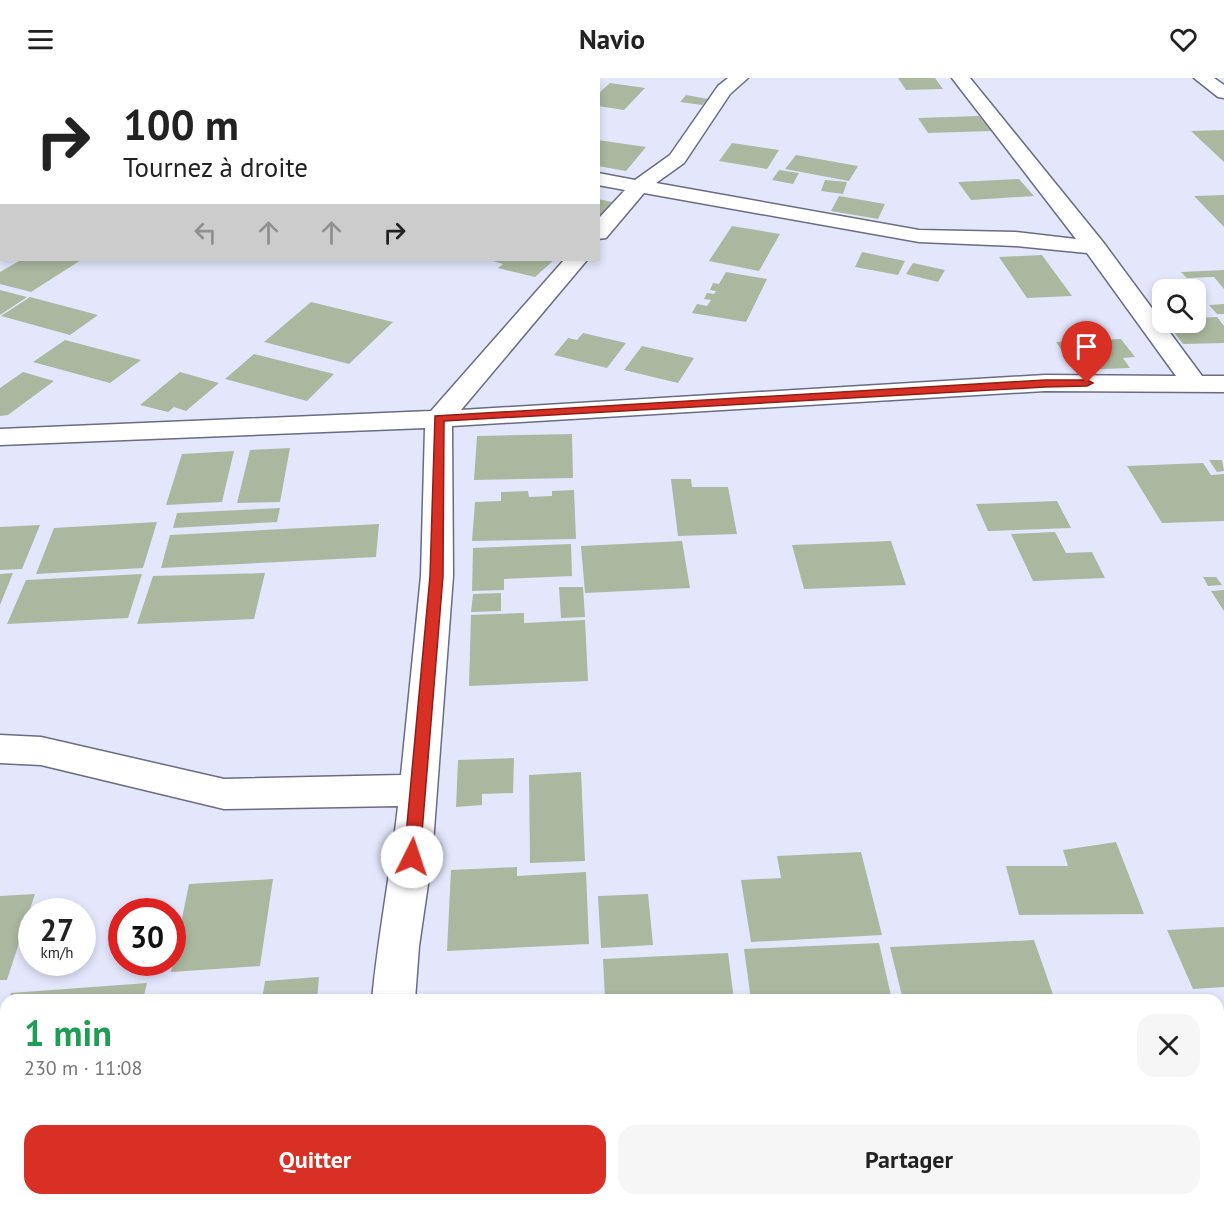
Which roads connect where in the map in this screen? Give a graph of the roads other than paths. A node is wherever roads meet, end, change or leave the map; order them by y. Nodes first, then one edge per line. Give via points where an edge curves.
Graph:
1 (739, 78) edge
2 (961, 78) edge
3 (1203, 78) edge
4 (1224, 93) edge
5 (600, 179) edge
6 (638, 187) junction
7 (600, 231) edge
8 (1095, 247) junction
9 (575, 261) edge
10 (1194, 383) junction
11 (1224, 384) edge
12 (439, 418) junction
13 (0, 437) edge
14 (0, 749) edge
15 (417, 790) junction
16 (394, 994) edge

1 - 6 street via 724,90 677,159
2 - 8 street
3 - 4 street
5 - 6 street
6 - 7 street
6 - 8 street via 919,236
8 - 10 street
9 - 12 street
10 - 11 street
10 - 12 street via 1045,383
12 - 13 street
12 - 15 street via 437,576
14 - 15 street via 41,751 224,794
15 - 16 street

